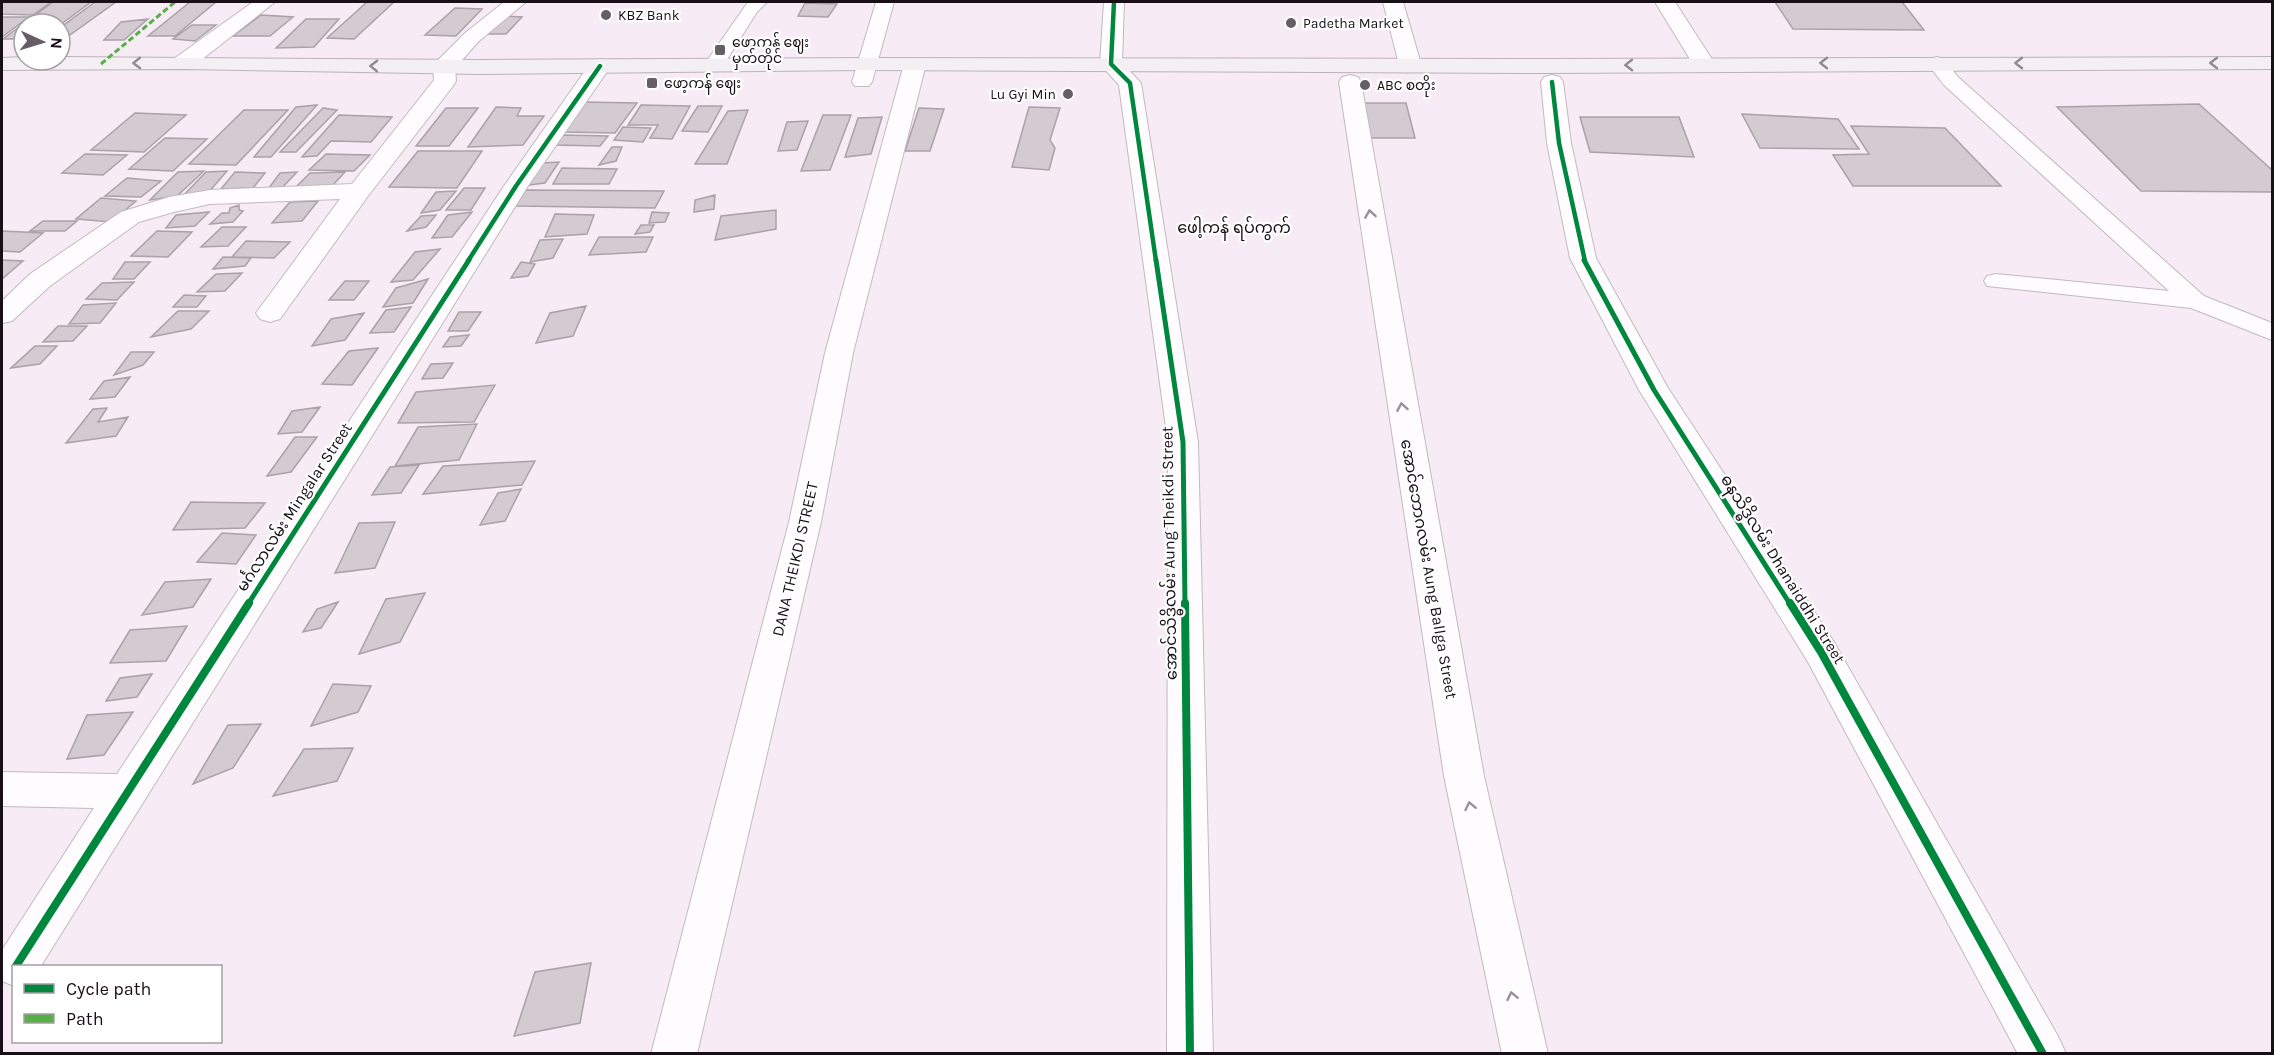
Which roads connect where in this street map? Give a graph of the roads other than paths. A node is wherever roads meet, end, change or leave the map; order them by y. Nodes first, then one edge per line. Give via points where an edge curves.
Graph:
1 (265, 2) edge
2 (516, 2) edge
3 (758, 2) edge
4 (885, 2) edge
5 (1114, 2) edge
6 (1393, 2) edge
7 (1665, 2) edge
8 (183, 63) junction
9 (1937, 63) junction
10 (2272, 63) edge
11 (2, 64) edge
12 (1410, 64) junction
13 (1704, 64) junction
14 (710, 73) junction
15 (865, 73) junction
16 (913, 73) junction
17 (1121, 73) junction
18 (444, 74) junction
19 (595, 74) junction
20 (2272, 78) edge
21 (2, 80) edge
22 (1951, 81) junction
23 (1350, 82) junction
24 (1552, 82) junction
25 (359, 191) junction
26 (1996, 281) dead end
27 (2195, 301) junction
28 (270, 314) dead end
29 (2, 315) edge
30 (2272, 332) edge
31 (2, 789) edge
32 (127, 792) junction
33 (17, 965) edge
34 (12, 973) edge
35 (2, 989) edge
36 (674, 1053) edge
37 (1190, 1053) edge
38 (1525, 1053) edge
39 (2043, 1053) edge

1 - 8 street
2 - 18 street via 472,37
3 - 14 lane
4 - 15 lane
5 - 17 street, အောင်သိဒ္ဓိလမ်း Aung Theikdi Street
6 - 12 street
7 - 13 street
8 -> 11 main road
18 -> 8 main road
10 -> 9 main road
9 -> 13 main road
9 - 22 lane
13 -> 12 main road
12 - 17 main road
14 - 15 main road
14 - 19 main road
15 - 16 main road
16 - 17 main road
16 - 36 street, DANA THEIKDI STREET via 839,353 805,522
17 - 23 main road
17 - 37 street, အောင်သိဒ္ဓိလမ်း Aung Theikdi Street via 1183,442
18 - 19 main road
18 - 21 main road
18 - 25 street
19 - 32 street, မင်္ဂလာလမ်း Mingalar Street via 516,186
20 - 22 main road
22 - 24 main road
22 - 27 lane
23 - 24 main road
38 -> 23 street, အောင်ဘောဂလမ်း Aung Ballga Street via 1464,776
24 - 39 street, ဓနသိဒ္ဓိလမ်း Dhanaiddhi Street via 1559,143 1583,258 1654,390 1821,652
25 - 28 street
25 - 29 street via 210,197 130,217 40,280
26 - 27 lane
27 - 30 lane
31 - 32 street
32 - 33 street, မင်္ဂလာလမ်း Mingalar Street
34 - 35 street

